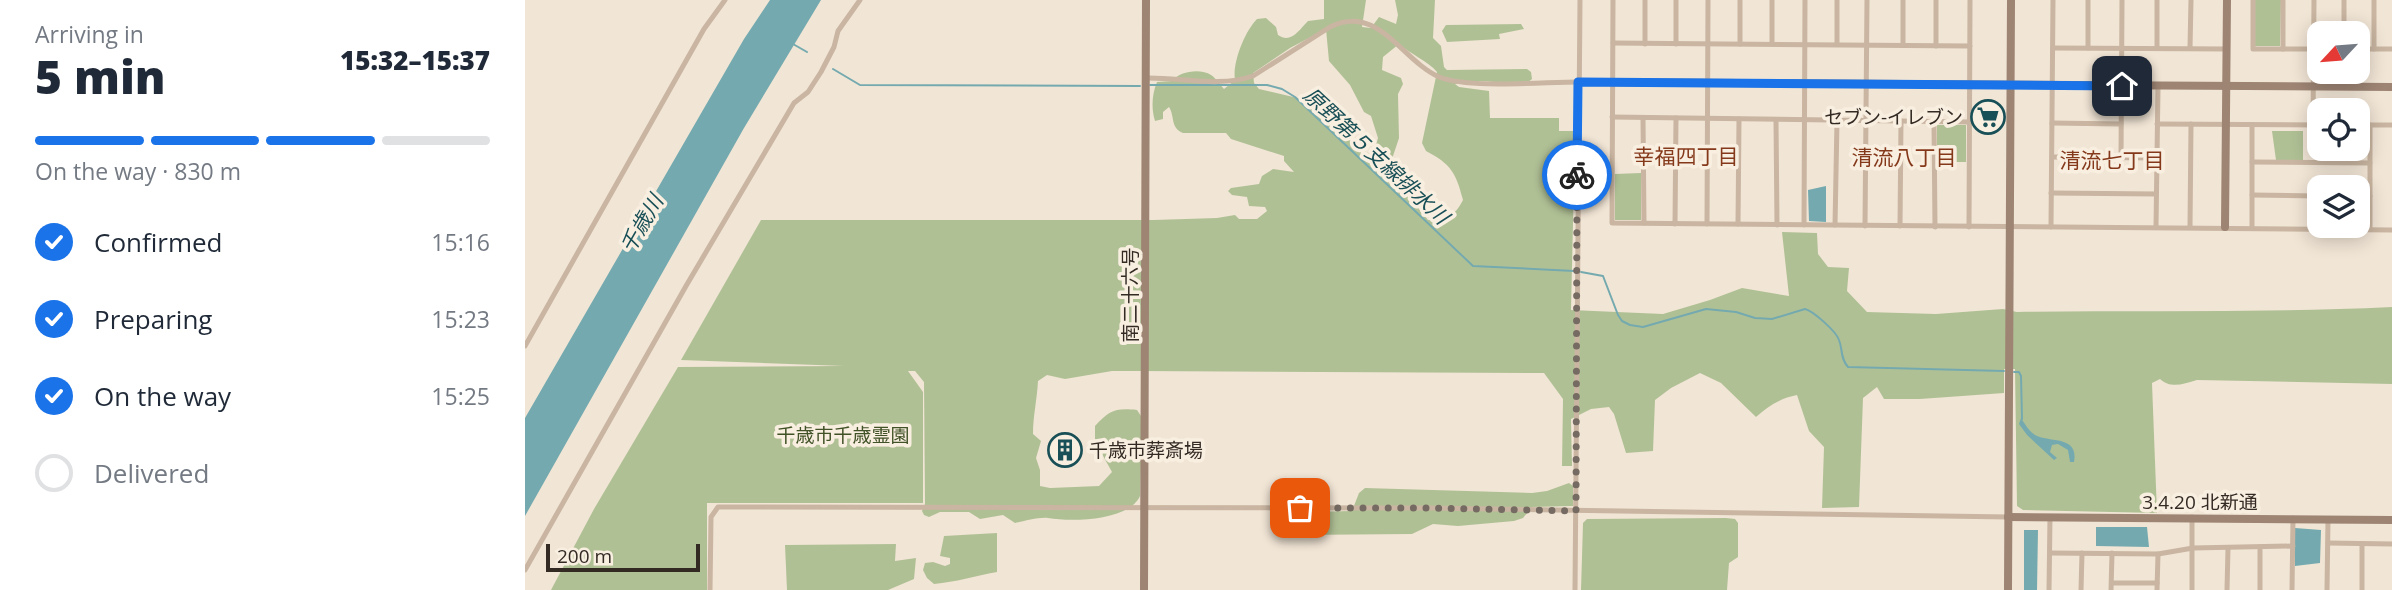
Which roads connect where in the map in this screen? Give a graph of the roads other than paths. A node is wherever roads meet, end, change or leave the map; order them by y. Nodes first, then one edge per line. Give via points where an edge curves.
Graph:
1 (725, 0) edge
2 (860, 0) edge
3 (1146, 0) edge
4 (1580, 0) edge
5 (1613, 0) edge
6 (1645, 0) edge
7 (1676, 0) edge
8 (1709, 0) edge
9 (1740, 0) edge
10 (1772, 0) edge
11 (1805, 0) edge
12 (1837, 0) edge
13 (1867, 0) edge
14 (1903, 0) edge
15 (1936, 0) edge
16 (1970, 0) edge
17 (2011, 0) edge
18 (2053, 0) edge
19 (2088, 0) edge
20 (2122, 0) edge
21 (2157, 0) edge
22 (2191, 0) edge
23 (2227, 0) edge
24 (2253, 0) edge
25 (2283, 0) edge
26 (2313, 0) edge
27 (2344, 0) edge
28 (2374, 0) edge
29 (2314, 21) edge
30 (2344, 21) edge
31 (1613, 43) junction
32 (1645, 44) junction
33 (1676, 44) junction
34 (1708, 44) junction
35 (1740, 44) junction
36 (1772, 44) junction
37 (1805, 44) junction
38 (1837, 44) junction
39 (1866, 45) junction
40 (1903, 45) junction
41 (1936, 46) junction
42 (1970, 46) junction
43 (2053, 48) junction
44 (2088, 48) junction
45 (2122, 48) junction
46 (2157, 48) junction
47 (2190, 48) junction
48 (2227, 49) junction
49 (2283, 49) junction
50 (2307, 49) edge
51 (2370, 49) edge
52 (2374, 49) junction
53 (2392, 49) edge
54 (1145, 78) junction
55 (1613, 81) junction
56 (1578, 82) junction
57 (1707, 82) junction
58 (1804, 83) junction
59 (1866, 83) junction
60 (2314, 84) edge
61 (1969, 85) junction
62 (2011, 85) junction
63 (2052, 86) junction
64 (2122, 86) junction
65 (2158, 86) junction
66 (2227, 87) junction
67 (2314, 87) junction
68 (2392, 87) edge
69 (2315, 98) edge
70 (1612, 117) junction
71 (1643, 118) junction
72 (1677, 118) junction
73 (1706, 119) junction
74 (1739, 119) junction
75 (1776, 120) junction
76 (1804, 120) junction
77 (1836, 121) junction
78 (1866, 121) junction
79 (1901, 121) junction
80 (1934, 122) junction
81 (1969, 122) junction
82 (2052, 123) junction
83 (2121, 124) junction
84 (2157, 124) junction
85 (2191, 124) junction
86 (2226, 125) junction
87 (2252, 125) junction
88 (2307, 125) edge
89 (2370, 125) edge
90 (2392, 125) edge
91 (2052, 157) junction
92 (2121, 158) junction
93 (2157, 158) junction
94 (2252, 162) junction
95 (2370, 163) joint
96 (2370, 175) edge
97 (2051, 193) junction
98 (2156, 194) junction
99 (2252, 195) junction
100 (2307, 196) edge
101 (1644, 223) junction
102 (1675, 224) junction
103 (1707, 224) junction
104 (1738, 224) junction
105 (1777, 225) junction
106 (1804, 225) junction
107 (1835, 225) junction
108 (1865, 226) junction
109 (1900, 226) junction
110 (1935, 226) junction
111 (1969, 227) junction
112 (2009, 227) junction
113 (2051, 227) junction
114 (2156, 227) junction
115 (2190, 227) junction
116 (2225, 227) junction
117 (2252, 228) junction
118 (2307, 228) edge
119 (2370, 229) edge
120 (2392, 230) edge
121 (525, 346) edge
122 (1145, 509) junction
123 (1576, 511) junction
124 (2008, 517) junction
125 (2050, 517) junction
126 (2192, 517) junction
127 (2293, 518) junction
128 (2328, 519) junction
129 (2392, 520) edge
130 (2327, 543) junction
131 (2361, 544) junction
132 (2392, 544) edge
133 (2260, 547) junction
134 (2293, 547) junction
135 (2193, 548) junction
136 (2228, 548) junction
137 (2050, 553) junction
138 (2082, 553) junction
139 (2112, 553) junction
140 (2158, 554) junction
141 (525, 570) edge
142 (2112, 586) edge
143 (2157, 587) edge
144 (710, 590) edge
145 (1144, 590) edge
146 (1575, 590) edge
147 (2008, 590) edge
148 (2049, 590) edge
149 (2081, 590) edge
150 (2192, 590) edge
151 (2227, 590) edge
152 (2260, 590) edge
153 (2292, 590) edge
154 (2327, 590) edge
155 (2362, 590) edge

1 - 121 street via 704,29
2 - 141 street via 838,31 821,72 794,103 706,251
3 - 54 street, 南二十六号
4 - 56 street
5 - 31 street
6 - 32 street
7 - 33 street
8 - 34 street
9 - 35 street
10 - 36 street
11 - 37 street
12 - 38 street
13 - 39 street
14 - 40 street
15 - 41 street
16 - 42 street
17 - 62 street
18 - 43 street
19 - 44 street
20 - 45 street
21 - 46 street
22 - 47 street
23 - 48 street
24 - 49 street via 2253,49
25 - 49 street
26 - 29 street
27 - 30 street
28 - 52 street
31 - 32 street
31 - 55 street
32 - 33 street
33 - 34 street
34 - 35 street
34 - 57 street
35 - 36 street
36 - 37 street
37 - 38 street
37 - 58 street
38 - 39 street
39 - 40 street
39 - 59 street
40 - 41 street
41 - 42 street
42 - 61 street
43 - 44 street
43 - 63 street
44 - 45 street
45 - 46 street
45 - 64 street
46 - 47 street
47 - 48 street
48 - 66 street
49 - 50 street
51 - 52 street
52 - 53 street
54 - 56 street via 1240,80 1342,22 1355,22 1374,26 1435,74 1460,82
54 - 122 street, 南二十六号
55 - 56 street
55 - 57 street
55 - 70 street
56 - 123 street
57 - 58 street
57 - 73 street
58 - 59 street
58 - 76 street
59 - 61 street
59 - 78 street
60 - 67 street
61 - 62 street
61 - 81 street
62 - 63 street
62 - 112 street
63 - 64 street
63 - 82 street
64 - 65 street
64 - 83 street
65 - 66 street
65 - 84 street
66 - 67 street
66 - 86 street
67 - 68 street
67 - 69 street
70 - 71 street
70 - 101 street via 1612,223
71 - 72 street
71 - 101 street
72 - 73 street
72 - 102 street
73 - 74 street
73 - 103 street
74 - 75 street
74 - 104 street
75 - 76 street
75 - 105 street
76 - 77 street
76 - 106 street
77 - 78 street
77 - 107 street
78 - 79 street
78 - 108 street
79 - 80 street
79 - 109 street
80 - 81 street
80 - 110 street
81 - 111 street
82 - 83 street
82 - 91 street
83 - 92 street
84 - 85 street
84 - 93 street
85 - 86 street
85 - 115 street
86 - 87 street
86 - 116 street
87 - 88 street
87 - 94 street
89 - 90 street
91 - 92 street
91 - 97 street
92 - 93 street
93 - 98 street
94 - 95 street
94 - 99 street
95 - 96 street
97 - 98 street
97 - 113 street
98 - 114 street
99 - 100 street
99 - 117 street
101 - 102 street
102 - 103 street
103 - 104 street
104 - 105 street
105 - 106 street
106 - 107 street
107 - 108 street
108 - 109 street
109 - 110 street
110 - 111 street
111 - 112 street
112 - 113 street
112 - 124 street
113 - 114 street
114 - 115 street
115 - 116 street
116 - 117 street
117 - 118 street
119 - 120 street
122 - 123 street
122 - 144 street via 718,507 711,517
122 - 145 street, 南二十六号
123 - 124 street
123 - 146 street
124 - 125 street, 3.4.20 北新通
124 - 147 street
125 - 126 street, 3.4.20 北新通
125 - 137 street
126 - 127 street, 3.4.20 北新通
126 - 135 street
127 - 128 street, 3.4.20 北新通
127 - 134 street
128 - 129 street, 3.4.20 北新通
128 - 130 street
130 - 131 street
130 - 154 street
131 - 132 street
131 - 155 street
133 - 134 street
133 - 136 street
133 - 152 street
134 - 153 street
135 - 136 street
135 - 140 street
135 - 150 street
136 - 151 street
137 - 138 street
137 - 148 street
138 - 139 street
138 - 149 street
139 - 140 street
139 - 142 street
140 - 143 street
142 - 143 street

